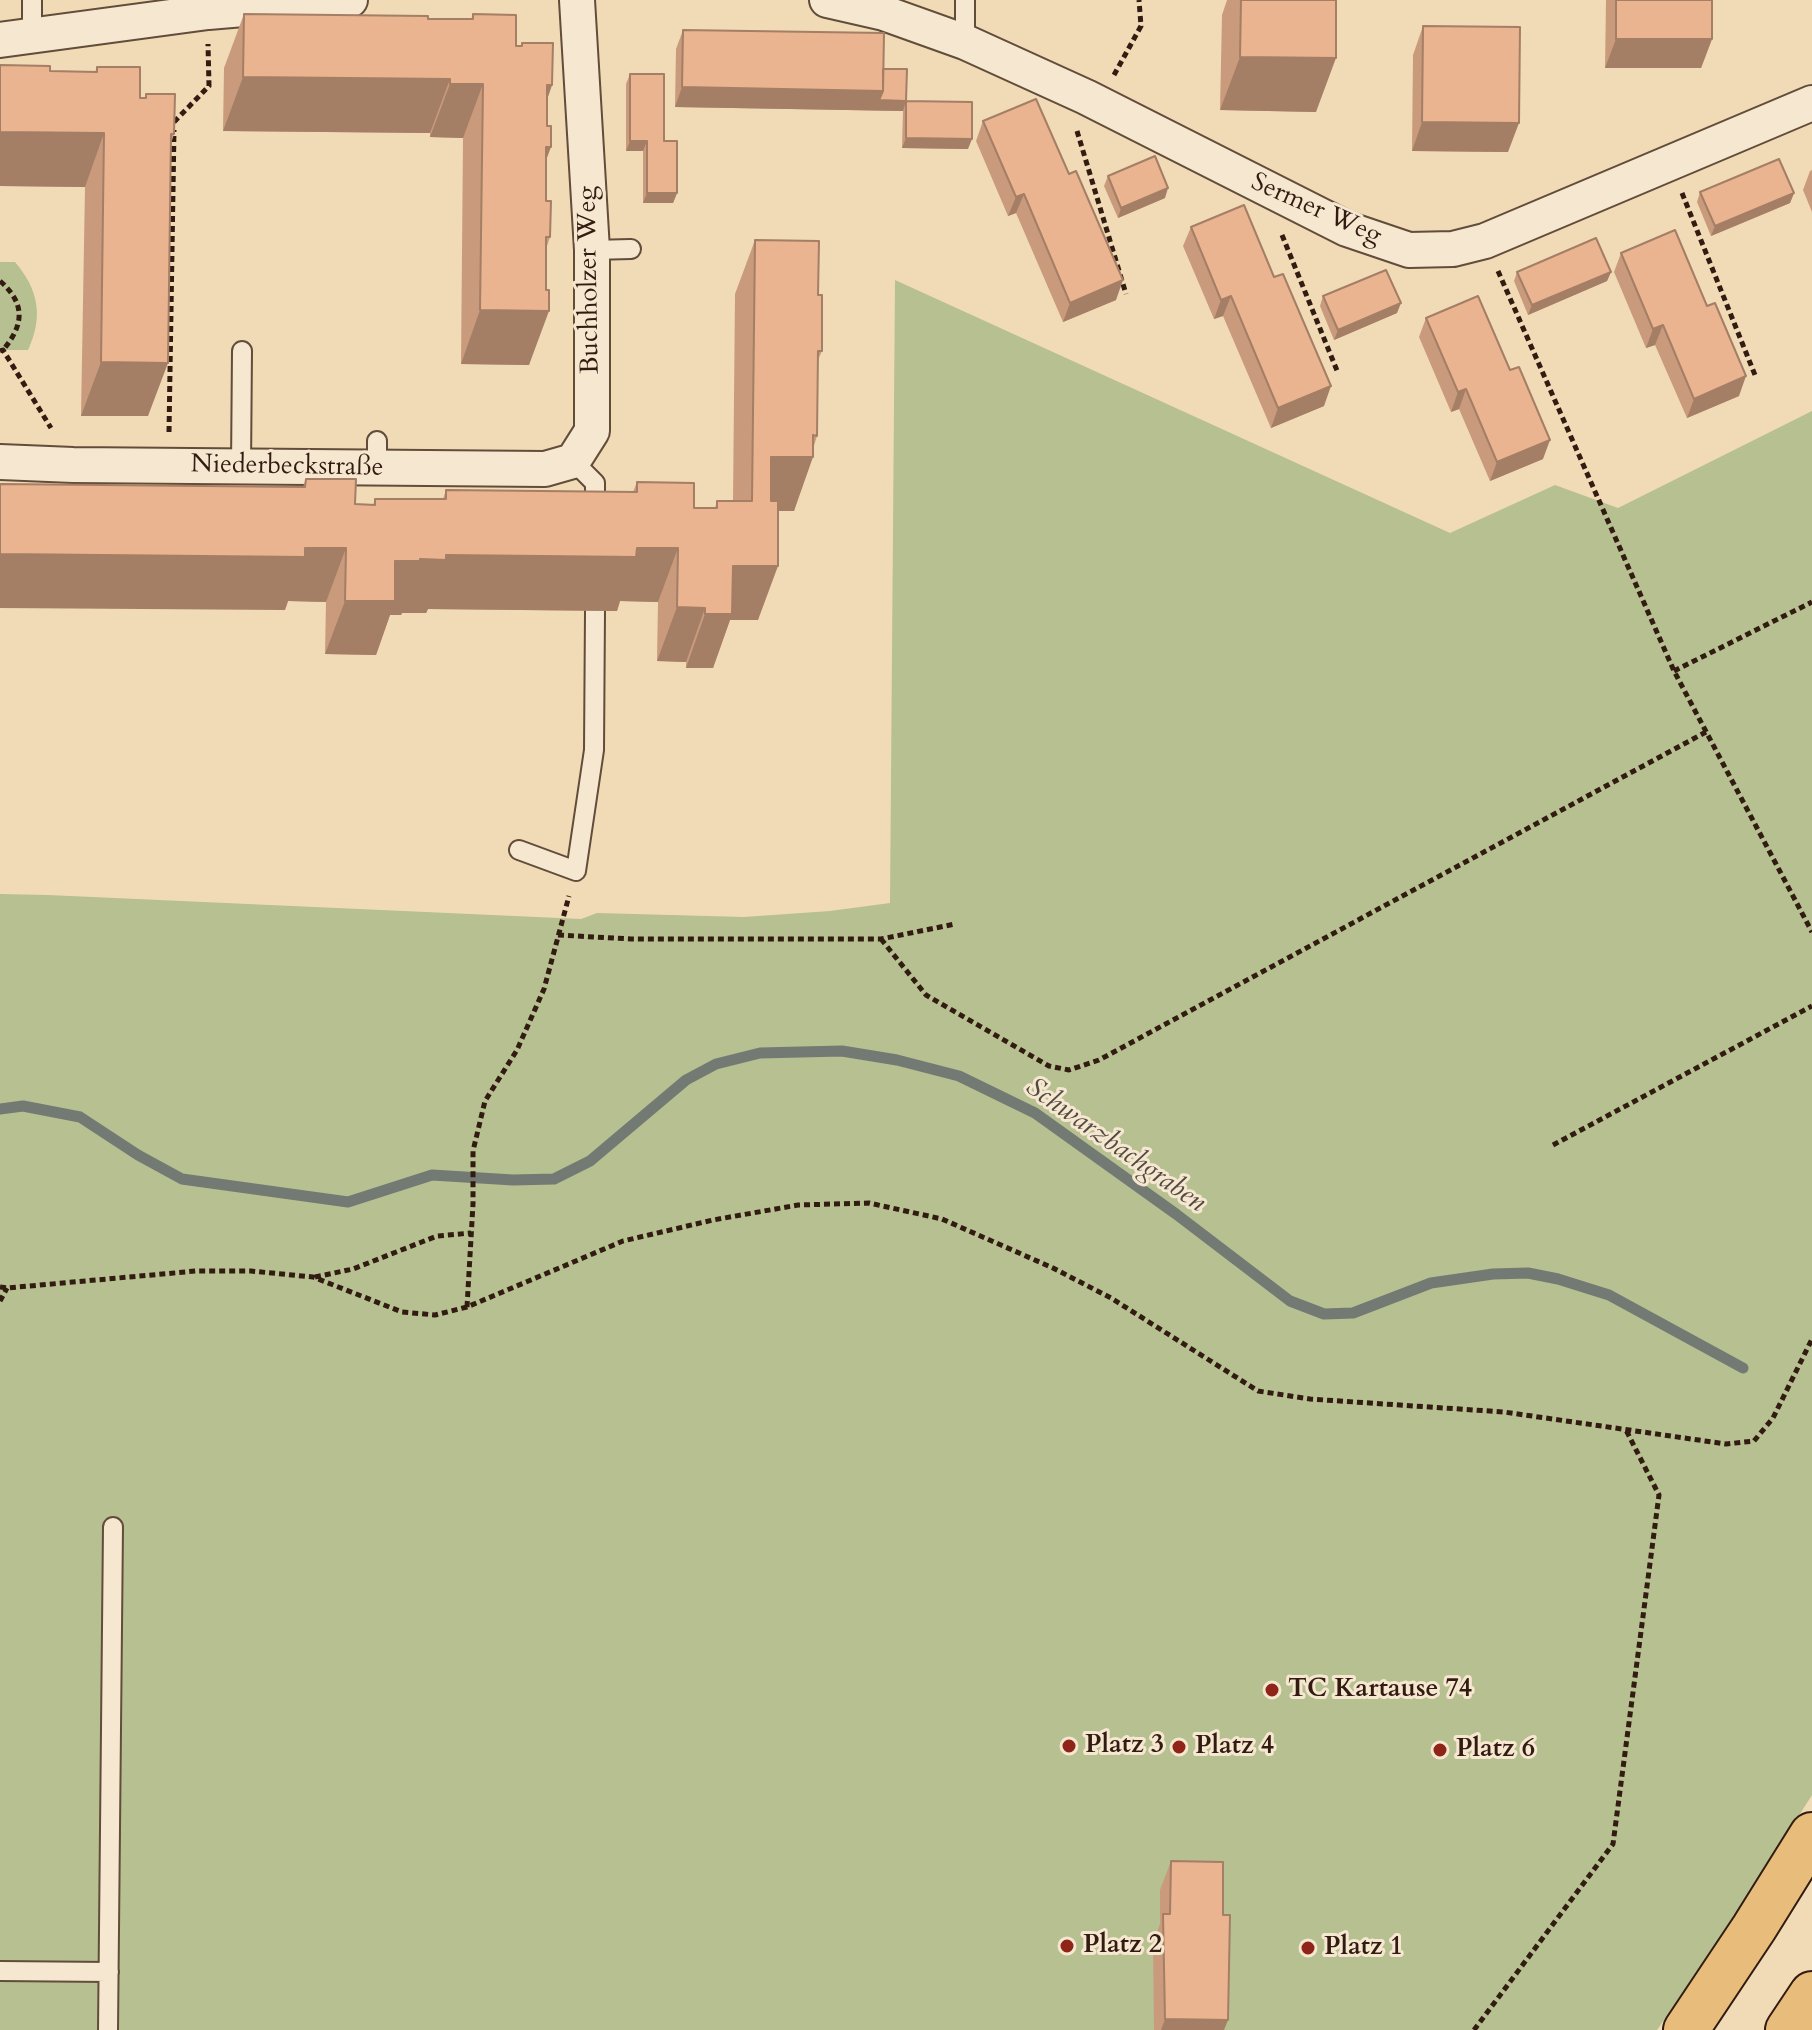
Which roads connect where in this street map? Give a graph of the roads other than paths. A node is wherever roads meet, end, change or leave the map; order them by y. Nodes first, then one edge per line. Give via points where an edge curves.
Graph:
1 (32, 0) edge
2 (350, 0) edge
3 (577, 0) edge
4 (827, 0) edge
5 (965, 0) edge
6 (16, 38) edge
7 (965, 42) junction
8 (1812, 103) edge
9 (631, 249) dead end
10 (592, 250) junction
11 (242, 351) dead end
12 (573, 461) junction
13 (0, 462) edge
14 (241, 466) junction
15 (595, 530) edge
16 (595, 611) dead end
17 (519, 850) dead end
18 (113, 1527) dead end
19 (1812, 1835) edge
20 (0, 1971) edge
21 (109, 1972) junction
22 (1812, 1994) edge
23 (108, 2030) edge
24 (1686, 2030) edge
25 (1788, 2030) edge

1 - 6 lane
2 - 6 street via 208,12
3 - 10 street, Buchholzer Weg
4 - 7 street, Sermer Weg via 884,13
5 - 7 lane
7 - 8 street, Sermer Weg via 1347,229 1409,250 1453,249 1485,241
9 - 10 lane
10 - 12 street, Buchholzer Weg via 592,431
11 - 14 lane
12 - 14 street, Niederbeckstraße via 545,469 377,454
12 - 15 lane via 595,483
13 - 14 street, Niederbeckstraße
16 - 17 lane via 594,750 576,871
18 - 21 lane
19 - 24 highway
20 - 21 lane
21 - 23 lane
22 - 25 highway

